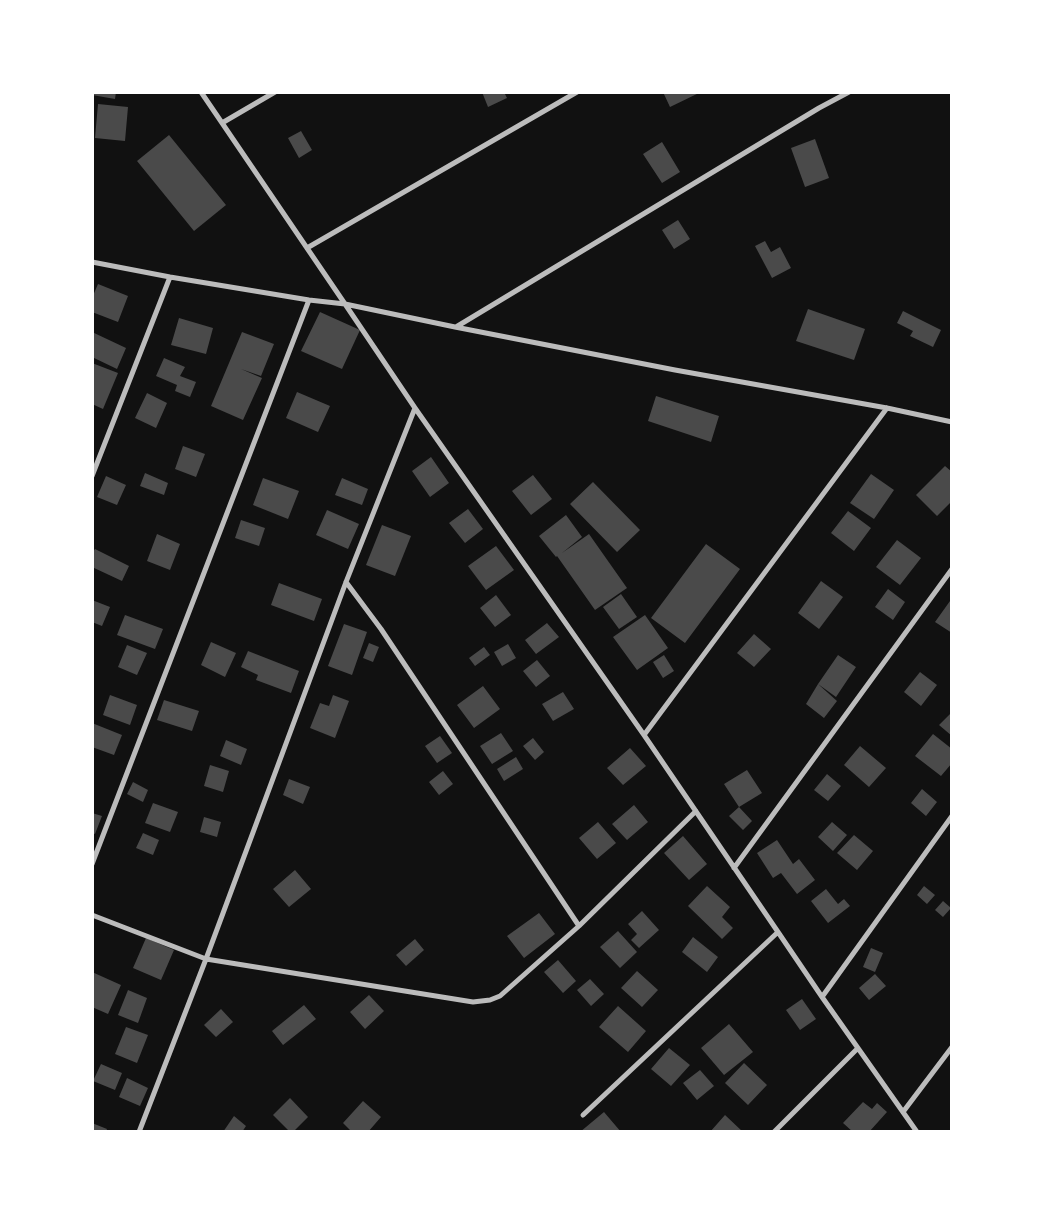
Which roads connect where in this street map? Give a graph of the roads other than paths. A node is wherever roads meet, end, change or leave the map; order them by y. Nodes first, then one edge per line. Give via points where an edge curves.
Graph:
1 (201, 92) edge
2 (275, 92) edge
3 (577, 92) edge
4 (849, 92) edge
5 (222, 123) junction
6 (307, 248) junction
7 (92, 262) edge
8 (170, 278) junction
9 (309, 300) junction
10 (346, 304) junction
11 (456, 327) junction
12 (415, 408) junction
13 (887, 408) junction
14 (952, 422) edge
15 (92, 476) edge
16 (952, 569) edge
17 (346, 582) junction
18 (644, 736) junction
19 (696, 811) junction
20 (952, 816) edge
21 (92, 864) edge
22 (734, 868) junction
23 (92, 915) edge
24 (579, 926) junction
25 (778, 932) junction
26 (206, 959) junction
27 (822, 997) junction
28 (952, 1047) edge
29 (858, 1048) junction
30 (903, 1112) junction
31 (583, 1115) dead end
32 (139, 1132) edge
33 (774, 1132) edge
34 (917, 1132) edge

1 - 5 street
2 - 5 street
3 - 6 street
4 - 11 street
5 - 6 street
6 - 10 street
7 - 8 street
8 - 9 street
8 - 15 street
9 - 10 street
9 - 21 street
10 - 11 street
10 - 12 street
11 - 13 street
12 - 17 street
12 - 18 street
13 - 14 street
13 - 18 street
16 - 22 street
17 - 24 street via 381,629
17 - 26 street
18 - 19 street
19 - 22 street
19 - 24 street
20 - 27 street
22 - 25 street
23 - 26 street
24 - 26 street via 500,996 473,1002
25 - 27 street
25 - 31 street
26 - 32 street
27 - 29 street
28 - 30 street
29 - 30 street
29 - 33 street
30 - 34 street

